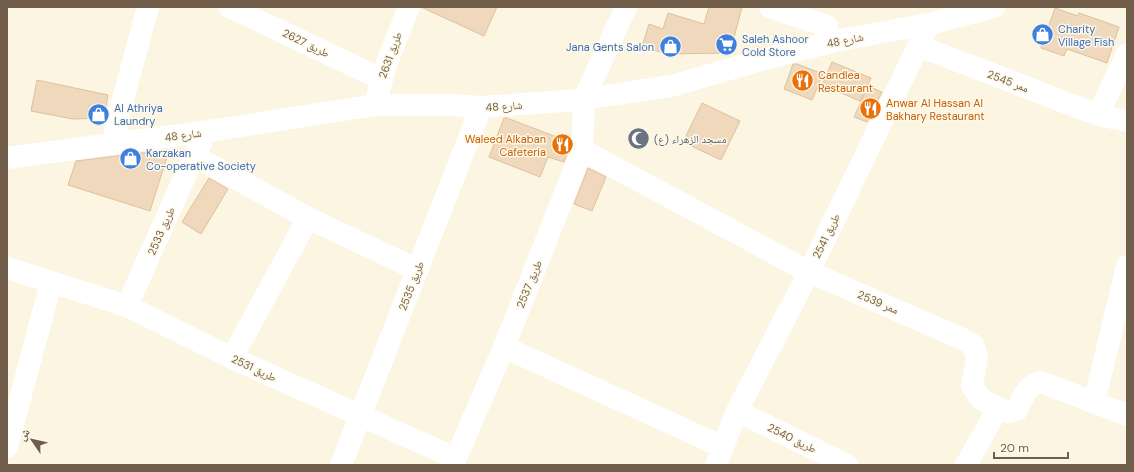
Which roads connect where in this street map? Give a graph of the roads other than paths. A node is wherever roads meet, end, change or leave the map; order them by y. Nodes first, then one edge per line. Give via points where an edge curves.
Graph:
1 (148, 7) edge
2 (230, 7) edge
3 (409, 7) edge
4 (626, 7) edge
5 (770, 7) edge
6 (994, 7) edge
7 (929, 24) junction
8 (828, 25) edge
9 (919, 46) junction
10 (1127, 54) edge
11 (381, 79) junction
12 (584, 99) junction
13 (376, 105) junction
14 (482, 107) junction
15 (1098, 114) junction
16 (1127, 122) edge
17 (209, 131) junction
18 (113, 144) junction
19 (582, 150) junction
20 (194, 156) junction
21 (7, 158) edge
22 (308, 218) junction
23 (1127, 266) edge
24 (7, 268) edge
25 (418, 270) junction
26 (809, 272) junction
27 (51, 283) junction
28 (127, 306) junction
29 (504, 347) junction
30 (232, 358) junction
31 (1094, 403) junction
32 (998, 408) junction
33 (737, 411) junction
34 (1127, 415) edge
35 (360, 416) junction
36 (7, 447) edge
37 (719, 456) edge
38 (454, 462) edge
39 (341, 465) edge
40 (847, 465) edge
41 (966, 465) edge

1 - 18 street
2 - 11 street, طريق 2627
3 - 11 street, طريق 2631
4 - 12 street
5 - 8 street
6 - 7 street, شارع 48
7 - 8 street, شارع 48
7 - 9 street, طريق 2541
8 - 12 street, شارع 48 via 776,56 671,86
9 - 15 street, ممر 2545
9 - 26 street, طريق 2541
10 - 15 street
11 - 13 street, طريق 2631
12 - 14 street, شارع 48
12 - 19 street, طريق 2537
13 - 14 street, شارع 48
13 - 17 street, شارع 48
14 - 25 street, طريق 2535
15 - 16 street, ممر 2545
17 - 18 street, شارع 48
17 - 20 street, طريق 2533
18 - 21 street, شارع 48
19 - 26 street, ممر 2539
19 - 29 street, طريق 2537
20 - 22 street
20 - 28 street, طريق 2533
22 - 25 street
22 - 30 street
23 - 31 street
24 - 27 street, طريق 2531
25 - 35 street, طريق 2535
26 - 32 street, ممر 2539 via 950,333 974,346 977,358 972,386 981,399
26 - 33 street, طريق 2541
27 - 28 street, طريق 2531
27 - 36 street
28 - 30 street, طريق 2531
29 - 37 street, طريق 2541
29 - 38 street, طريق 2537
30 - 35 street, طريق 2531
31 - 32 street, ممر 2539 via 1041,382 1034,383 1027,389 1017,410 1007,412
31 - 34 street, ممر 2539
32 - 41 street
33 - 37 street, طريق 2541
33 - 40 street, طريق 2540
35 - 38 street, طريق 2531
35 - 39 street, طريق 2535

